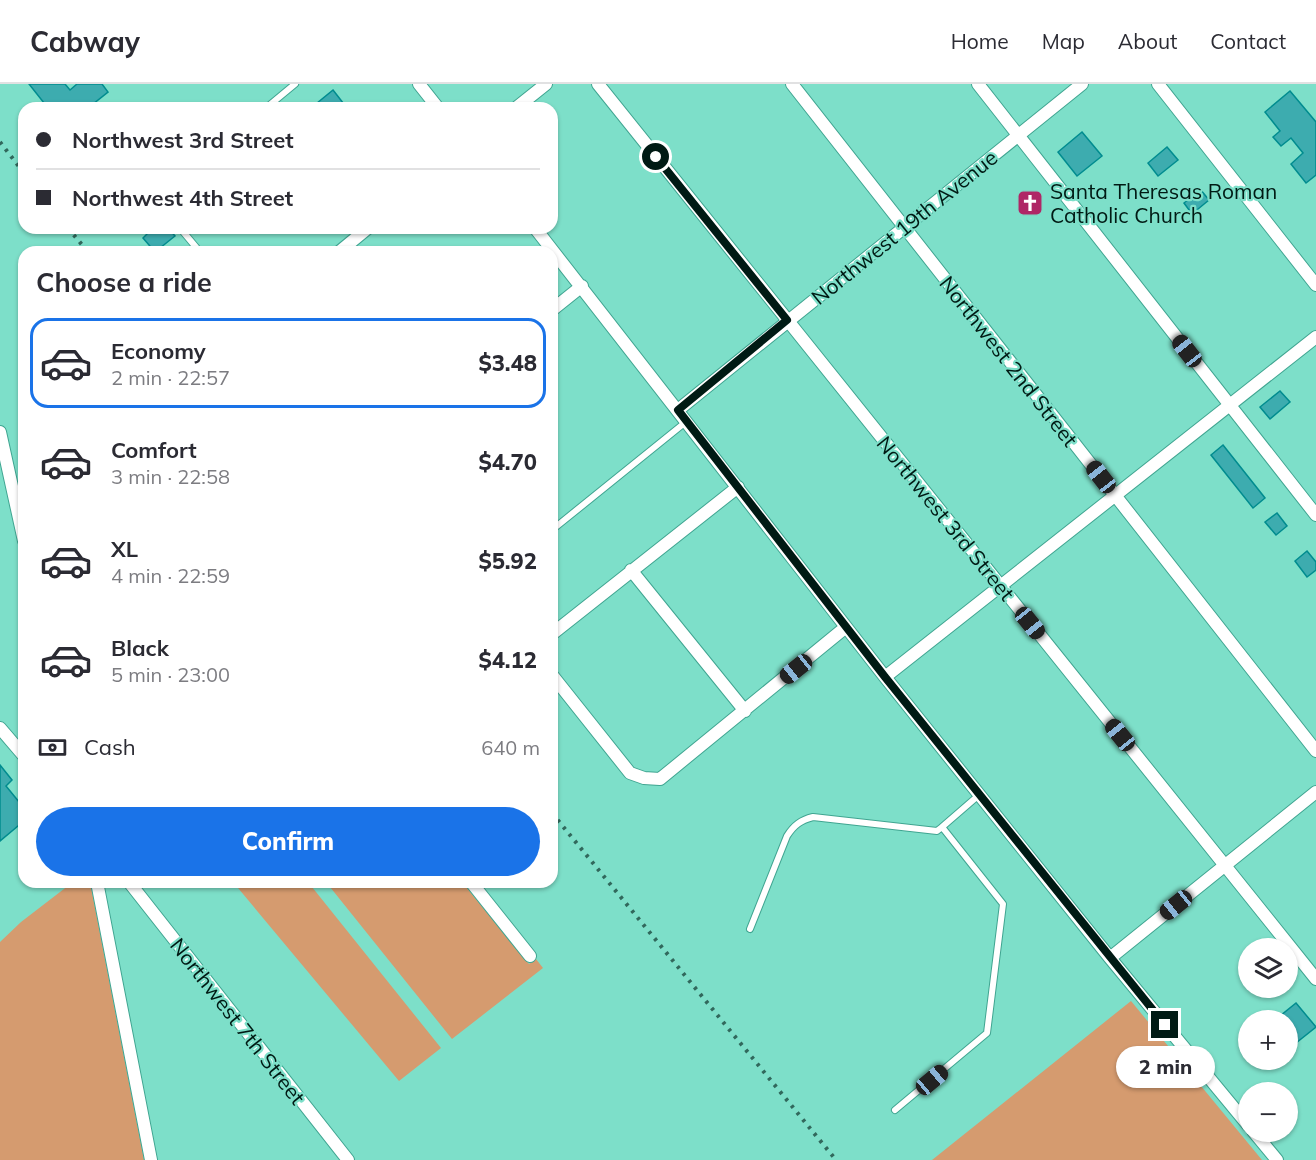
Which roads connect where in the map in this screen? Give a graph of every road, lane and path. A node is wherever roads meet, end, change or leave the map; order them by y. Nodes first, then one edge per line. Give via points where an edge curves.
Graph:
1 (295, 84) edge
2 (419, 84) edge
3 (546, 84) edge
4 (598, 84) edge
5 (792, 84) edge
6 (978, 84) edge
7 (1082, 84) edge
8 (1158, 84) edge
9 (273, 102) edge
10 (433, 102) edge
11 (524, 102) edge
12 (1018, 135) junction
13 (904, 227) junction
14 (185, 234) edge
15 (361, 234) edge
16 (540, 234) edge
17 (195, 246) edge
18 (346, 246) edge
19 (550, 246) edge
20 (558, 256) edge
21 (1316, 285) edge
22 (582, 286) junction
23 (558, 305) edge
24 (787, 320) junction
25 (1316, 337) edge
26 (1229, 405) junction
27 (678, 410) junction
28 (687, 421) junction
29 (0, 432) edge
30 (738, 487) junction
31 (1115, 495) junction
32 (18, 514) edge
33 (1316, 515) edge
34 (558, 525) edge
35 (632, 570) junction
36 (1000, 585) junction
37 (846, 627) junction
38 (558, 629) edge
39 (885, 677) junction
40 (558, 682) edge
41 (745, 711) junction
42 (0, 728) edge
43 (18, 749) edge
44 (1316, 751) edge
45 (1316, 792) edge
46 (979, 795) junction
47 (942, 827) junction
48 (1225, 866) junction
49 (98, 888) edge
50 (134, 888) edge
51 (476, 888) edge
52 (750, 929) dead end
53 (530, 956) dead end
54 (1110, 958) junction
55 (1316, 979) edge
56 (895, 1110) dead end
57 (1238, 1113) edge
58 (1262, 1142) edge
59 (151, 1160) edge
60 (348, 1160) edge
61 (1277, 1160) edge

1 - 9 lane
2 - 10 street
3 - 11 street
4 - 24 street, Northwest 3rd Street
5 - 13 street, Northwest 2nd Street
6 - 12 street
7 - 12 street, Northwest 19th Avenue
8 - 21 street
12 - 13 street, Northwest 19th Avenue
12 - 26 street
13 - 24 street, Northwest 19th Avenue
13 - 31 street, Northwest 2nd Street
14 - 17 lane
15 - 18 street
16 - 19 street
20 - 22 street
22 - 23 street
22 - 27 street
24 - 27 street, Northwest 19th Avenue
24 - 36 street, Northwest 3rd Street
25 - 26 street
26 - 31 street
26 - 33 street
27 - 28 street
28 - 30 street
28 - 34 lane
29 - 32 street
30 - 35 street
30 - 37 street
31 - 36 street
31 - 44 street, Northwest 2nd Street
35 - 38 street
35 - 41 street
36 - 39 street
36 - 48 street, Northwest 3rd Street
37 - 39 street
37 - 41 street
39 - 46 street
40 - 41 street via 630,772 644,778 660,779
42 - 43 street
45 - 48 street
46 - 47 lane
46 - 54 street
47 - 52 lane via 937,831 802,820 787,836
47 - 56 lane via 1003,904 987,1033
48 - 54 street
48 - 55 street, Northwest 3rd Street
49 - 59 street
50 - 60 street, Northwest 7th Street
51 - 53 street
54 - 57 street
58 - 61 street

